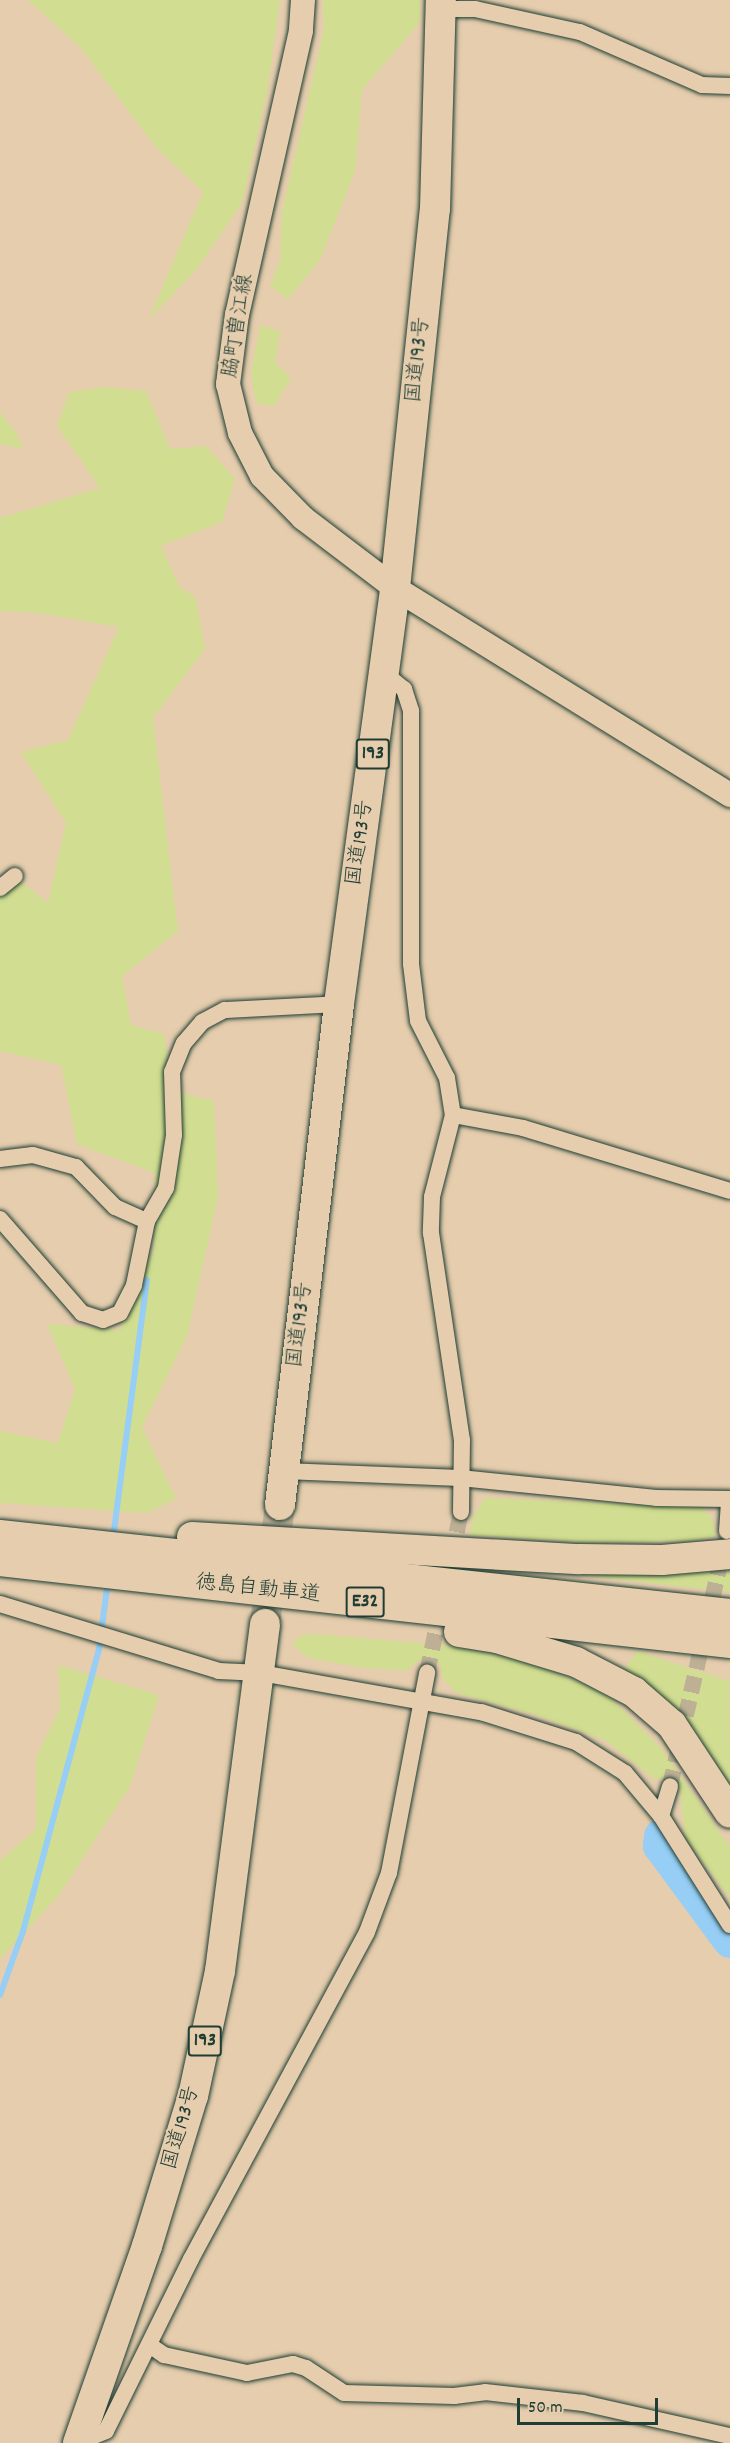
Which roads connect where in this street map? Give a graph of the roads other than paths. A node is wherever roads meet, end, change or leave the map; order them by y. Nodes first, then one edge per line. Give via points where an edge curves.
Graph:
1 (303, 0) edge
2 (441, 4) edge
3 (730, 86) edge
4 (395, 588) junction
5 (384, 673) junction
6 (730, 795) edge
7 (15, 876) dead end
8 (0, 888) edge
9 (339, 1004) junction
10 (453, 1115) junction
11 (0, 1159) edge
12 (730, 1191) edge
13 (0, 1219) edge
14 (147, 1221) junction
15 (284, 1471) junction
16 (460, 1478) junction
17 (729, 1500) edge
18 (280, 1505) tunnel mouth
19 (461, 1512) tunnel mouth
20 (0, 1530) edge
21 (0, 1535) edge
22 (729, 1543) edge
23 (0, 1561) edge
24 (131, 1576) junction
25 (0, 1604) edge
26 (730, 1614) edge
27 (265, 1624) tunnel mouth
28 (730, 1643) edge
29 (261, 1672) junction
30 (427, 1672) tunnel mouth
31 (422, 1700) junction
32 (670, 1786) tunnel mouth
33 (730, 1813) edge
34 (661, 1816) junction
35 (730, 1926) edge
36 (151, 2346) junction
37 (730, 2436) edge
38 (78, 2442) edge

1 - 4 main road, 脇町曽江線 via 301,31 237,314 228,384 240,433 262,476 303,518
2 - 3 street via 580,32 702,85
2 - 4 highway, 国道193号 / 193 via 435,209
4 - 5 highway, 国道193号 / 193
4 - 6 main road, 脇町曽江線
5 - 9 highway, 国道193号 / 193
5 - 10 street via 404,689 411,711 411,964 418,1021 447,1078
7 - 8 street
9 - 14 street via 225,1010 202,1022 184,1043 172,1072 174,1135 166,1188
9 - 15 highway, 国道193号 / 193
10 - 12 street via 523,1128
10 - 16 street via 432,1197 431,1233 460,1417
11 - 14 street via 33,1155 76,1167 115,1208
13 - 14 street via 82,1313 104,1320 120,1313 134,1286
15 - 16 street
15 - 18 highway, 国道193号 / 193
16 - 17 street via 656,1498
16 - 19 street
17 - 22 street
20 - 22 highway via 579,1559 662,1560
21 - 26 highway, 徳島自動車道 / E32
23 - 24 highway, 徳島自動車道 / E32
24 - 28 highway, 徳島自動車道 / E32
24 - 33 highway via 497,1638 576,1662 634,1692 672,1725
25 - 29 street via 219,1671
27 - 29 highway, 国道193号 / 193
29 - 31 street
29 - 38 highway, 国道193号 / 193 via 220,1971 193,2096 147,2246
30 - 31 street
31 - 34 street via 481,1712 576,1742 625,1773
31 - 36 street via 388,1874 367,1932 191,2259
32 - 34 street
34 - 35 street
36 - 37 street via 164,2355 247,2373 293,2364 344,2393 507,2394 584,2403
36 - 38 street via 106,2431

